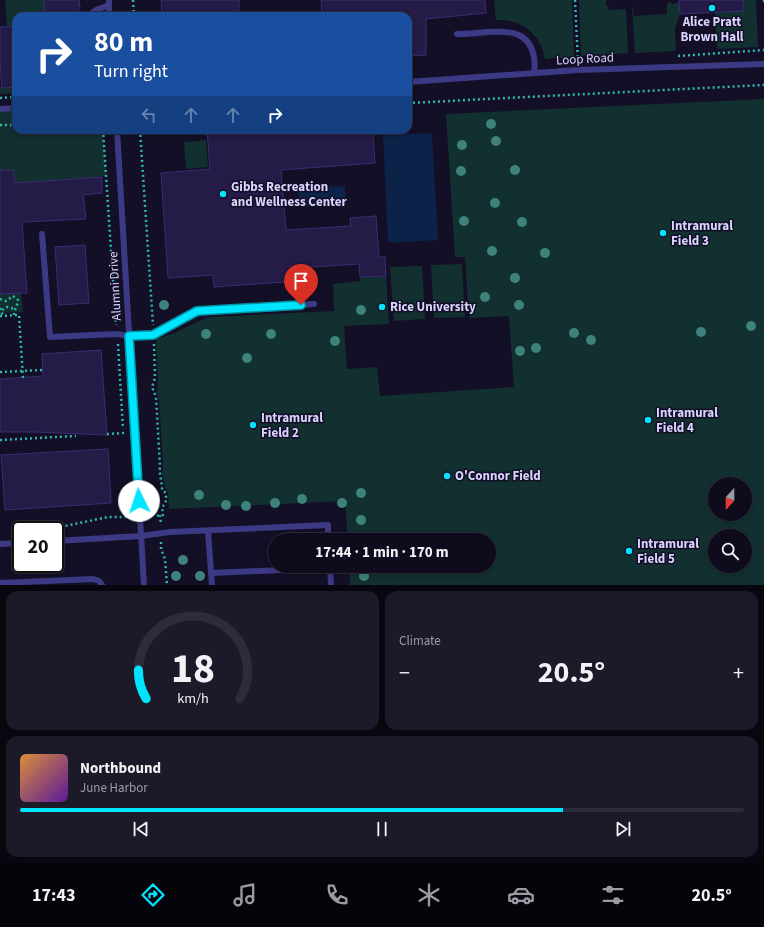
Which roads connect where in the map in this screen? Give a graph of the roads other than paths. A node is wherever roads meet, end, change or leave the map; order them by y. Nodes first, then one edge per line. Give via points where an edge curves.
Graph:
1 (109, 2) edge
2 (93, 12) edge
3 (457, 34) dead end
4 (764, 64) edge
5 (535, 73) junction
6 (412, 82) edge
7 (12, 108) edge
8 (0, 109) edge
9 (117, 134) edge
10 (42, 234) dead end
11 (314, 304) dead end
12 (129, 336) junction
13 (208, 531) junction
14 (328, 533) edge
15 (141, 536) junction
16 (64, 540) edge
17 (12, 543) edge
18 (0, 544) edge
19 (268, 570) edge
20 (211, 573) junction
21 (330, 573) edge
22 (75, 582) edge
23 (0, 583) edge
24 (102, 585) edge
25 (144, 585) edge
26 (212, 585) edge
27 (331, 585) edge

1 - 2 lane
3 - 5 lane via 508,31 520,35 531,49
4 - 5 lane, Loop Road
5 - 6 lane, Loop Road
7 - 8 lane
9 - 12 lane, Alumni Drive
10 - 12 lane via 50,337 117,334
11 - 12 lane via 197,311 153,335
12 - 15 lane, Alumni Drive
13 - 14 lane via 328,525
13 - 15 lane
13 - 20 lane
15 - 16 lane
15 - 25 lane, Alumni Drive
17 - 18 lane
19 - 20 lane
20 - 26 lane
21 - 27 lane
22 - 23 lane
22 - 24 lane via 96,579

